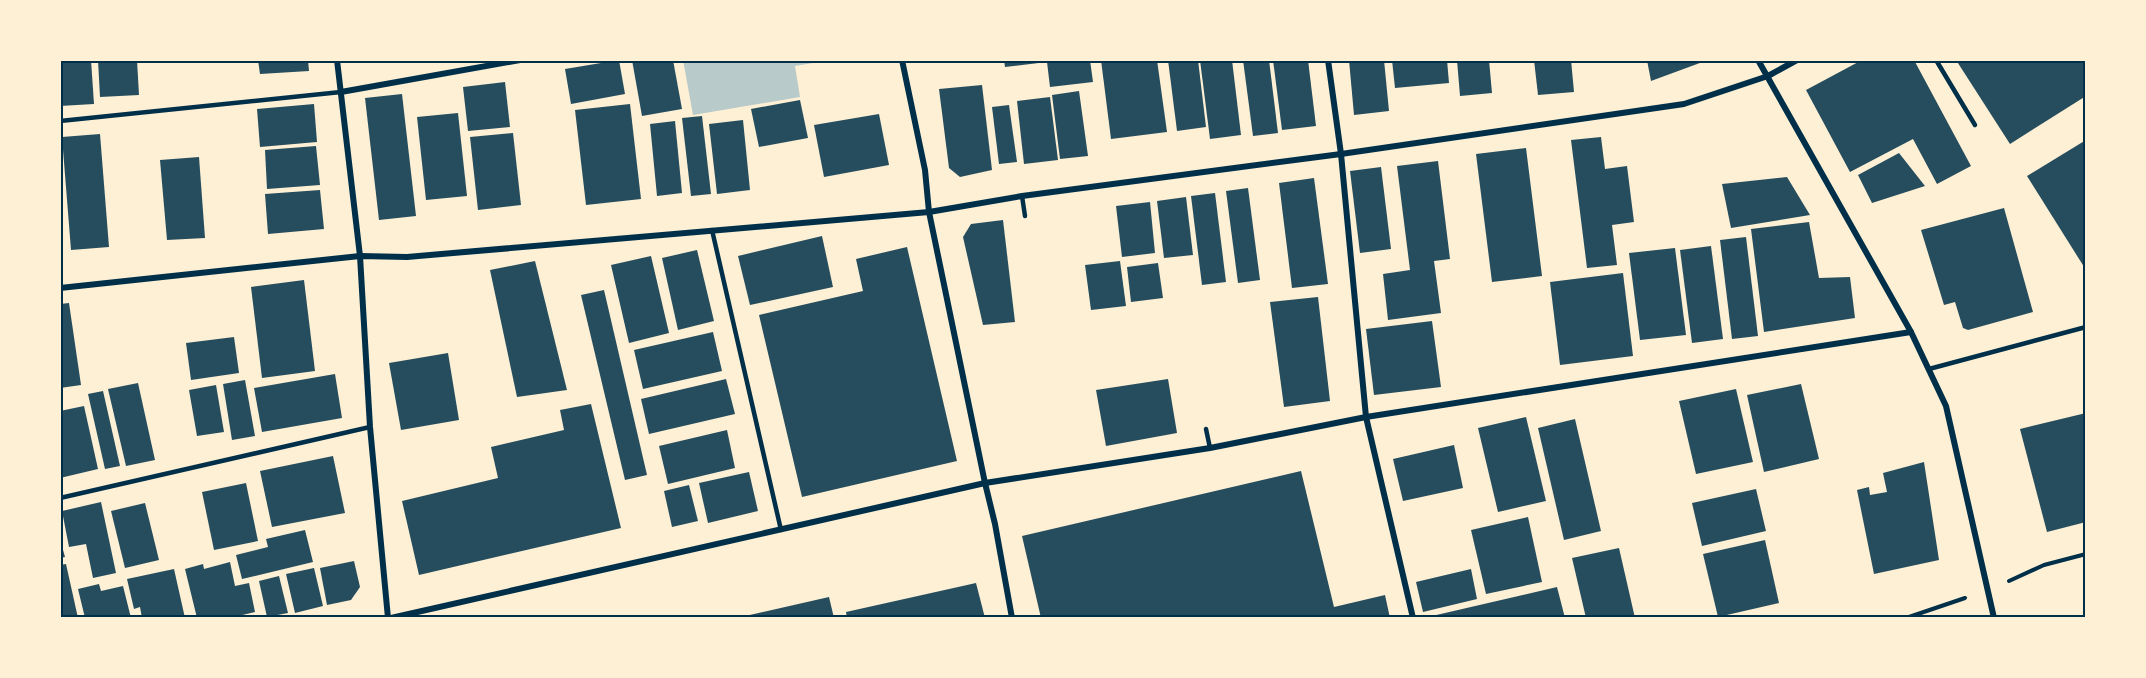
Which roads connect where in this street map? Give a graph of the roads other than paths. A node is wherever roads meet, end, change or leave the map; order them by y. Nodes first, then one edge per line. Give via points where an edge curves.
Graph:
1 (337, 60) edge
2 (520, 60) edge
3 (902, 60) edge
4 (1328, 60) edge
5 (1758, 60) edge
6 (1797, 60) edge
7 (1936, 60) edge
8 (1768, 76) junction
9 (341, 92) junction
10 (60, 121) edge
11 (1975, 125) dead end
12 (1341, 154) junction
13 (1022, 196) junction
14 (929, 212) junction
15 (1025, 216) dead end
16 (712, 230) junction
17 (360, 256) junction
18 (60, 288) edge
19 (2086, 327) edge
20 (1911, 332) junction
21 (1929, 369) junction
22 (1366, 417) junction
23 (370, 427) junction
24 (1206, 429) dead end
25 (1210, 448) junction
26 (985, 483) junction
27 (60, 498) edge
28 (781, 530) junction
29 (389, 618) edge
30 (1012, 618) edge
31 (1413, 618) edge
32 (1994, 618) edge

1 - 9 street
2 - 9 street
3 - 14 street via 925,170
4 - 12 street
5 - 8 street
6 - 8 street
7 - 11 lane
8 - 12 street via 1684,104
8 - 20 street
9 - 10 lane
9 - 17 street
12 - 13 street
12 - 22 street
13 - 14 street
13 - 15 lane
14 - 16 street
14 - 26 street
16 - 17 street via 407,257
16 - 28 lane
17 - 18 street
17 - 23 street
19 - 21 lane
20 - 21 street
20 - 22 street
21 - 32 street via 1946,406
22 - 25 street
22 - 31 street
23 - 27 lane
23 - 29 street
24 - 25 lane
25 - 26 street
26 - 28 street
26 - 30 street
28 - 29 street

